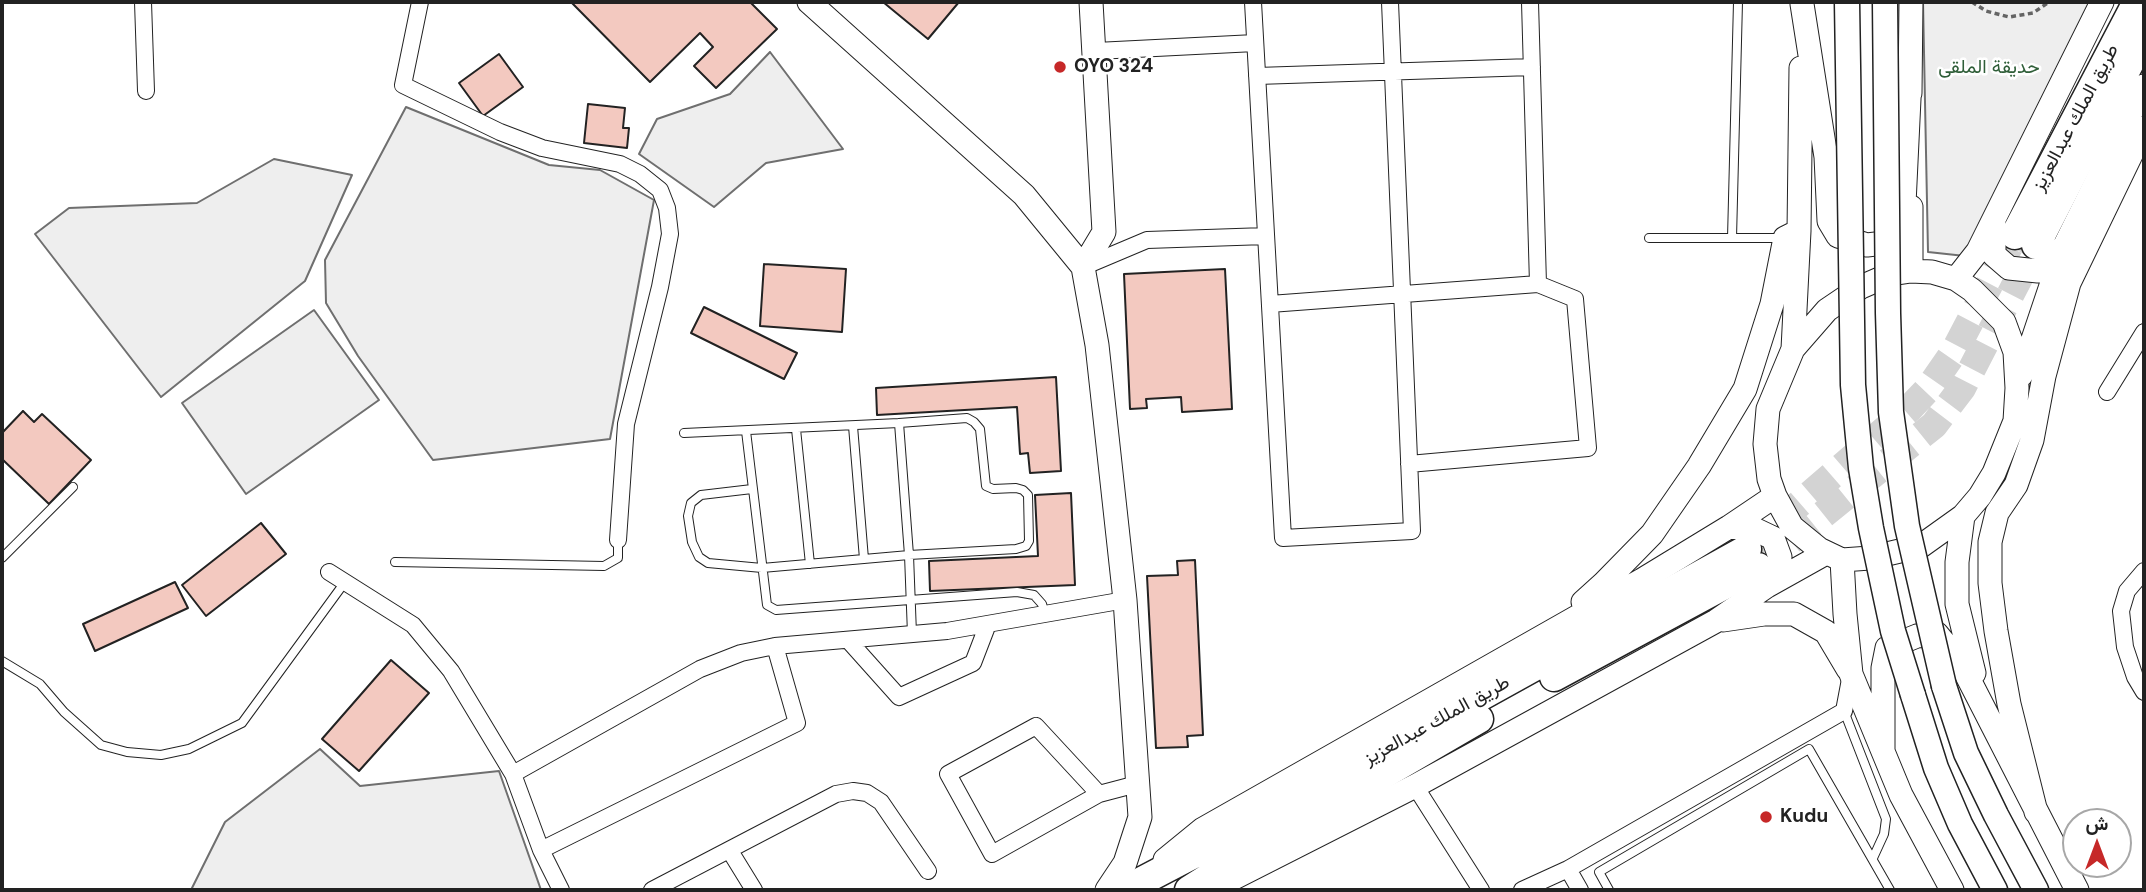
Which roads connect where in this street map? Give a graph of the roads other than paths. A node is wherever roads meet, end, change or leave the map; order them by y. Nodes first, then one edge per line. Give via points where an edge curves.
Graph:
1 (143, 2) edge
2 (420, 2) edge
3 (809, 2) edge
4 (1091, 2) edge
5 (1253, 2) edge
6 (1390, 2) edge
7 (1530, 2) edge
8 (1738, 2) edge
9 (1847, 2) edge
10 (1885, 2) edge
11 (1911, 2) edge
12 (2102, 2) edge
13 (2137, 2) edge
14 (1802, 3) edge
15 (2144, 35) edge
16 (1255, 43) junction
17 (1096, 51) junction
18 (1532, 67) junction
19 (1393, 72) junction
20 (1257, 76) junction
21 (1910, 78) junction
22 (2144, 86) edge
23 (146, 91) dead end
24 (2144, 128) edge
25 (2015, 233) junction
26 (1792, 234) junction
27 (1266, 236) junction
28 (1648, 238) dead end
29 (1732, 238) junction
30 (2064, 247) junction
31 (1083, 267) junction
32 (1911, 271) junction
33 (1956, 279) junction
34 (1538, 284) junction
35 (1402, 294) junction
36 (1270, 304) junction
37 (2144, 332) edge
38 (1793, 349) junction
39 (2017, 387) junction
40 (2107, 392) dead end
41 (899, 423) junction
42 (853, 426) junction
43 (796, 429) junction
44 (746, 431) junction
45 (684, 433) dead end
46 (1409, 464) junction
47 (73, 487) dead end
48 (752, 489) junction
49 (1774, 496) junction
50 (1963, 516) junction
51 (618, 540) joint
52 (909, 555) junction
53 (1834, 556) junction
54 (1750, 557) junction
55 (2, 558) edge
56 (864, 559) junction
57 (395, 562) dead end
58 (810, 564) junction
59 (762, 568) junction
60 (2144, 571) edge
61 (329, 572) dead end
62 (345, 582) junction
63 (911, 600) junction
64 (1125, 600) junction
65 (1045, 614) junction
66 (1716, 621) junction
67 (988, 624) junction
68 (912, 634) junction
69 (1543, 636) junction
70 (848, 640) junction
71 (775, 646) junction
72 (2, 661) edge
73 (1851, 674) junction
74 (2144, 692) edge
75 (1844, 711) junction
76 (1991, 726) junction
77 (1883, 751) junction
78 (513, 774) junction
79 (1137, 784) junction
80 (1415, 786) junction
81 (1099, 794) junction
82 (2036, 812) junction
83 (541, 850) junction
84 (730, 851) junction
85 (1873, 859) junction
86 (1568, 869) junction
87 (928, 871) dead end
88 (1121, 889) edge
89 (561, 890) edge
90 (652, 890) edge
91 (754, 890) edge
92 (1189, 890) edge
93 (1205, 890) edge
94 (1481, 890) edge
95 (1522, 890) edge
96 (1580, 890) edge
97 (1609, 890) edge
98 (1890, 890) edge
99 (1952, 890) edge
100 (1996, 890) edge
101 (2036, 890) edge
102 (2077, 890) edge

1 - 23 street
2 - 51 street via 403,85 542,148 620,164 660,190 667,208 670,234 660,287 626,424
3 - 31 main road via 1024,195
4 - 17 main road
5 - 16 street
6 - 19 street
7 - 18 street
8 - 29 lane
9 - 100 main road, bridge via 1853,385 1871,528 1893,631 1936,768
10 - 101 main road, bridge via 1891,412 1907,526 1944,686 1966,753
11 - 21 main road
12 - 25 main road
13 - 25 highway, طريق الملك عبدالعزيز
14 - 21 main road via 1826,156 1829,221 1838,236 1867,245 1893,242 1904,204
14 - 26 main road
15 - 25 highway, طريق الملك عبدالعزيز
16 - 17 street
16 - 20 street
17 - 31 main road via 1104,232
18 - 19 street
18 - 34 street
19 - 20 street
19 - 35 street
20 - 27 street
21 - 32 main road
22 - 30 main road
24 - 82 main road via 2069,283 2032,440 2016,485 1997,513 1990,542 1996,631
25 - 30 main road via 1994,255 2009,268 2038,271
25 - 33 main road via 1978,251
26 - 29 lane
26 - 38 main road
26 - 69 main road via 1745,389 1699,466 1652,534
27 - 31 street via 1147,240
27 - 36 street
28 - 29 lane
30 - 39 main road
31 - 64 main road via 1097,345
32 - 33 main road
32 - 38 main road via 1861,287 1827,310
33 - 39 main road via 2004,322 2015,352
34 - 35 street
34 - 46 street via 1575,299 1588,448
35 - 36 street
35 - 46 street
36 - 46 street via 1283,538 1412,531
37 - 40 street
38 - 49 main road via 1768,410 1765,444
39 - 50 main road via 2015,421 1994,472
41 - 42 lane
41 - 52 lane
41 - 52 lane via 967,418 980,429 986,486 1016,488 1028,495 1026,546
42 - 43 lane
42 - 56 lane
43 - 44 lane
43 - 58 lane
44 - 45 lane
44 - 48 lane
47 - 55 lane
48 - 59 lane
48 - 59 lane via 701,495 691,503 688,516 699,557 708,563
49 - 53 main road via 1792,527
49 - 54 main road
50 - 53 main road via 1921,546 1870,558
50 - 76 main road via 1957,604
51 - 57 lane via 618,558 604,566
52 - 56 lane
52 - 63 lane
53 - 54 main road
53 - 73 main road
54 - 66 main road
54 - 69 main road
54 - 88 highway, طريق الملك عبدالعزيز
54 - 92 highway, طريق الملك عبدالعزيز
56 - 58 lane
58 - 59 lane
59 - 63 lane via 767,605 776,610
60 - 74 street via 2127,591 2121,611 2125,647
61 - 62 street
62 - 72 lane via 242,723 189,749 161,755 102,745 40,684
62 - 78 street via 413,625 451,671
63 - 65 lane via 1017,592 1034,595
63 - 68 lane
64 - 65 street
64 - 79 main road
65 - 67 street
66 - 73 main road via 1794,614 1826,632
66 - 80 main road
67 - 68 street
67 - 70 street via 973,663 899,696
68 - 70 street
69 - 88 main road via 1203,829
70 - 71 street
71 - 78 street via 700,669
71 - 83 street via 797,723
73 - 75 street
73 - 77 main road
75 - 85 lane via 1886,819
75 - 86 street
76 - 77 main road via 1960,662 1937,634 1917,636 1887,648
76 - 82 main road
77 - 99 main road via 1900,795
78 - 83 street
79 - 81 street
79 - 88 main road via 1140,817
80 - 93 main road
80 - 94 street
81 - 81 street via 1036,726 948,774 992,854
82 - 102 main road
83 - 89 street
84 - 87 street via 836,794 853,790 881,802
84 - 90 street
84 - 91 street
85 - 97 lane via 1809,750 1599,872
85 - 98 lane
86 - 95 street
86 - 96 street

